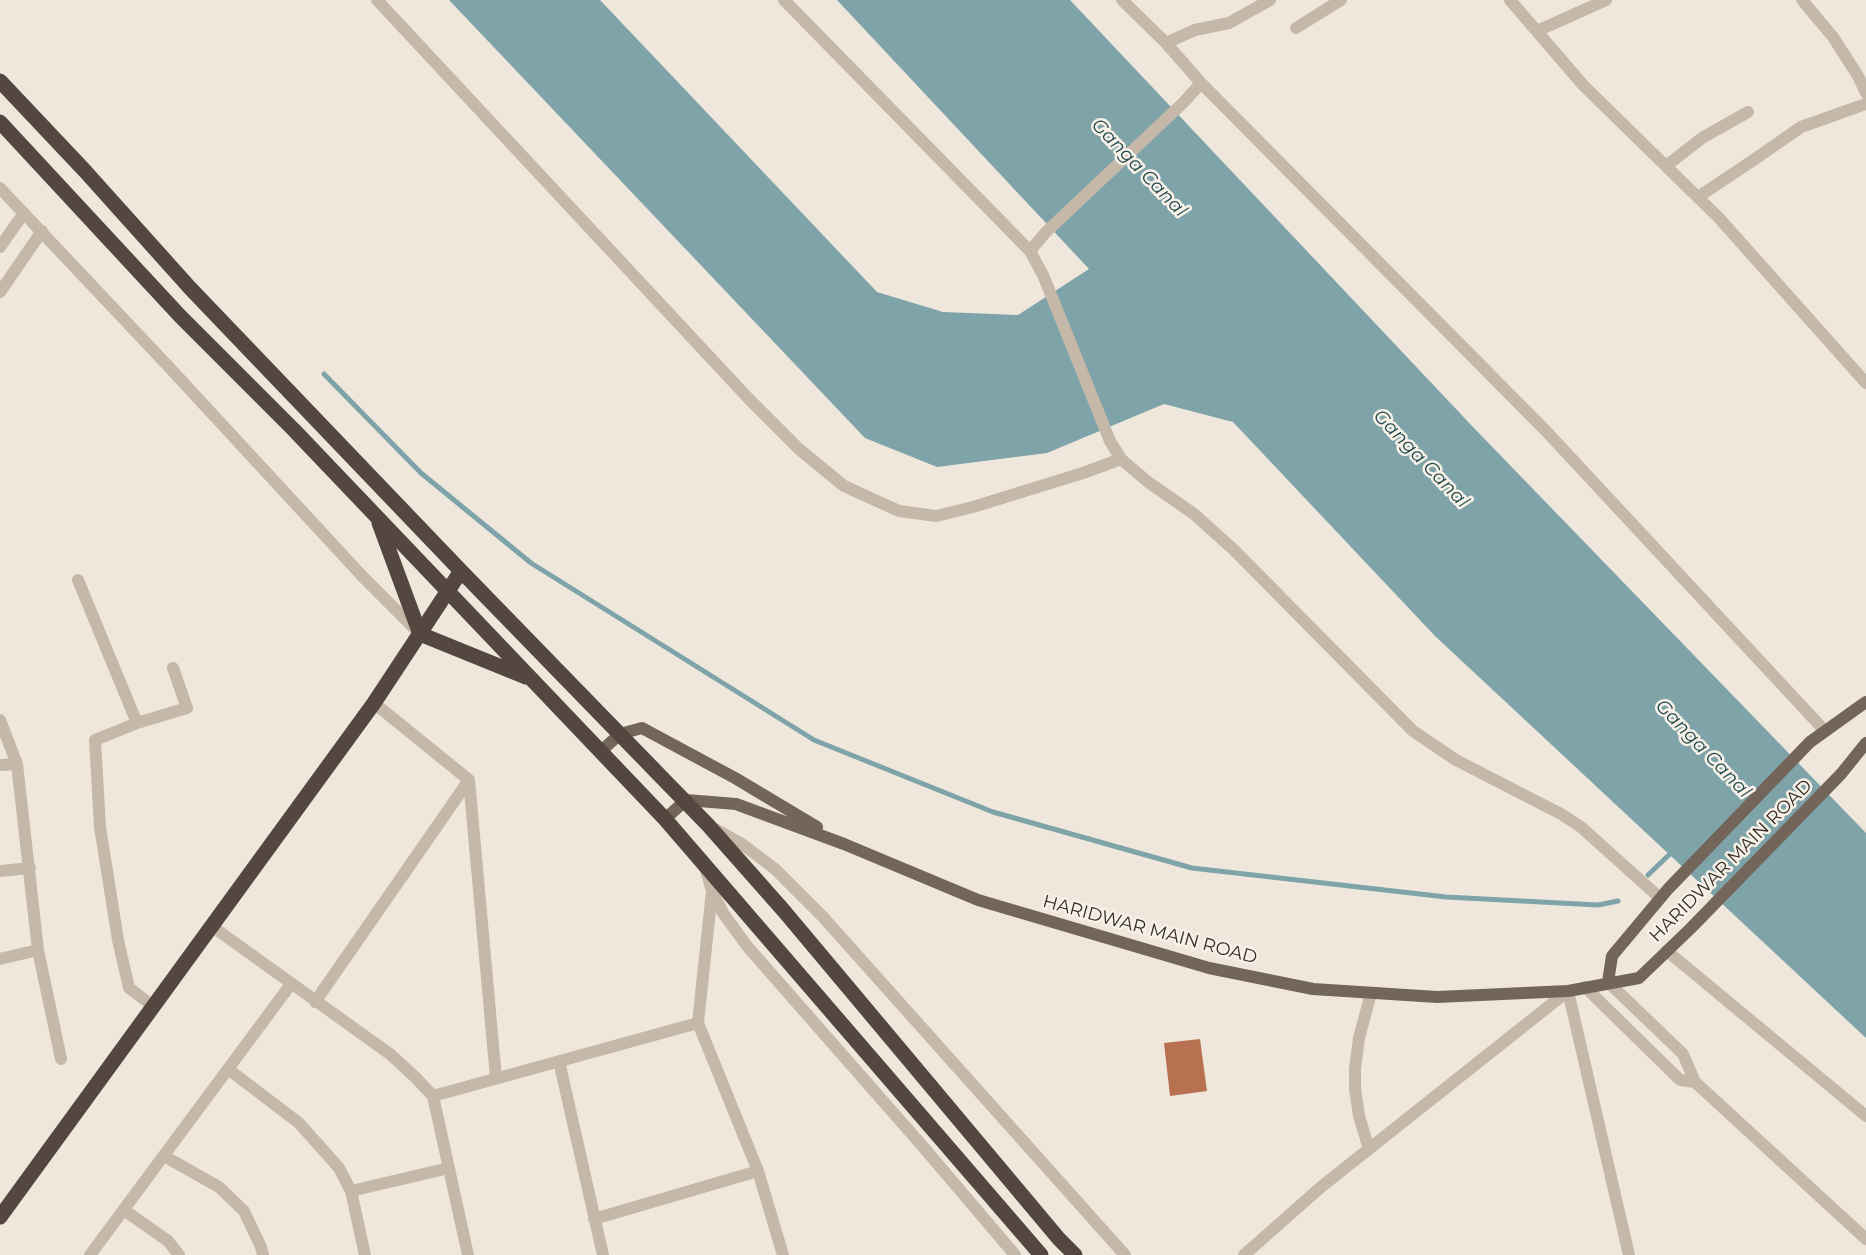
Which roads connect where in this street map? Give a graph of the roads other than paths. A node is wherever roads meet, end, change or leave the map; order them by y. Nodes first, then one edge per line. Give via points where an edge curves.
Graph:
1 (377, 0) edge
2 (784, 0) edge
3 (1122, 0) edge
4 (1270, 0) edge
5 (1341, 0) edge
6 (1510, 0) edge
7 (1606, 0) edge
8 (1802, 0) edge
9 (1296, 28) dead end
10 (1537, 31) junction
11 (1166, 43) junction
12 (0, 81) edge
13 (1201, 83) junction
14 (1866, 93) edge
15 (1866, 104) edge
16 (1748, 112) dead end
17 (0, 122) edge
18 (1666, 166) junction
19 (0, 188) edge
20 (1698, 197) junction
21 (24, 213) junction
22 (42, 231) junction
23 (0, 247) edge
24 (1030, 251) junction
25 (0, 292) edge
26 (1866, 383) edge
27 (1121, 459) junction
28 (376, 517) junction
29 (461, 571) junction
30 (78, 580) dead end
31 (447, 592) junction
32 (420, 634) junction
33 (173, 668) dead end
34 (533, 680) junction
35 (1866, 702) edge
36 (374, 703) junction
37 (0, 720) edge
38 (137, 723) junction
39 (1825, 731) junction
40 (620, 734) junction
41 (1864, 749) edge
42 (600, 752) junction
43 (17, 764) junction
44 (0, 765) edge
45 (469, 780) junction
46 (686, 800) junction
47 (665, 819) junction
48 (708, 825) junction
49 (844, 844) junction
50 (704, 864) junction
51 (30, 868) junction
52 (0, 871) edge
53 (712, 891) junction
54 (1664, 893) junction
55 (213, 927) junction
56 (38, 950) junction
57 (1667, 951) junction
58 (0, 958) edge
59 (1608, 982) junction
60 (290, 984) junction
61 (1585, 988) junction
62 (1568, 991) junction
63 (1371, 993) junction
64 (315, 1002) junction
65 (153, 1006) junction
66 (698, 1023) junction
67 (61, 1059) dead end
68 (559, 1061) junction
69 (228, 1069) junction
70 (496, 1078) junction
71 (1695, 1082) junction
72 (432, 1096) junction
73 (1866, 1116) edge
74 (1369, 1149) junction
75 (164, 1156) junction
76 (449, 1168) junction
77 (758, 1172) junction
78 (350, 1191) junction
79 (124, 1210) junction
80 (0, 1217) edge
81 (594, 1218) junction
82 (1866, 1239) edge
83 (90, 1255) edge
84 (179, 1255) edge
85 (263, 1255) edge
86 (364, 1255) edge
87 (468, 1255) edge
88 (603, 1255) edge
89 (783, 1255) edge
90 (1016, 1255) edge
91 (1041, 1255) edge
92 (1075, 1255) edge
93 (1125, 1255) edge
94 (1244, 1255) edge
95 (1629, 1255) edge

1 - 27 street via 748,398 799,449 844,486 899,511 936,516 982,505
2 - 24 street
3 - 11 street
4 - 11 street via 1229,23 1195,30
5 - 9 street
6 - 10 street
7 - 10 street
8 - 14 street via 1833,37
10 - 18 street via 1583,86
11 - 13 street
12 - 29 highway via 190,288
13 - 24 street
13 - 39 street via 1546,431
15 - 20 street via 1801,127
16 - 18 street via 1702,138
17 - 28 highway via 180,316
18 - 20 street
19 - 21 street
20 - 26 street
21 - 22 street
21 - 23 street
22 - 25 street
22 - 32 street via 363,577
24 - 27 street via 1043,275 1110,441
27 - 54 street via 1194,514 1234,550 1413,731 1456,760 1568,818
28 - 31 highway
28 - 32 highway
29 - 31 highway
29 - 40 highway
30 - 38 street
31 - 32 highway
31 - 34 highway
32 - 34 highway
32 - 36 highway
33 - 38 street via 187,708
34 - 42 highway
35 - 39 main road, HARIDWAR MAIN ROAD
36 - 45 street
36 - 55 highway
37 - 43 street
38 - 65 street via 95,740 100,827 118,940 129,988
39 - 54 main road, HARIDWAR MAIN ROAD via 1810,742
40 - 42 main road
40 - 46 highway
40 - 49 main road, HARIDWAR MAIN ROAD via 642,728 735,778
41 - 57 main road, HARIDWAR MAIN ROAD
42 - 47 highway
43 - 44 street
43 - 51 street
45 - 64 street
45 - 70 street
46 - 47 main road
46 - 48 highway
46 - 49 main road, HARIDWAR MAIN ROAD via 736,804
47 - 50 highway
48 - 92 highway
48 - 93 street via 742,844 774,869 823,917
49 - 63 main road, HARIDWAR MAIN ROAD via 978,900 1209,968 1313,990
50 - 53 street
50 - 91 highway
51 - 52 street
51 - 56 street
53 - 66 street
53 - 90 street via 723,913 747,946
54 - 59 main road, HARIDWAR MAIN ROAD via 1612,956
55 - 60 street
55 - 65 highway
56 - 58 street
56 - 67 street
57 - 59 main road, HARIDWAR MAIN ROAD via 1639,978
57 - 73 street
59 - 61 main road, HARIDWAR MAIN ROAD
59 - 71 street via 1683,1054
60 - 64 street
60 - 69 street
61 - 62 main road, HARIDWAR MAIN ROAD
61 - 71 street via 1680,1080
62 - 63 main road, HARIDWAR MAIN ROAD via 1437,997
62 - 74 street
62 - 95 street
63 - 74 street via 1355,1069 1359,1116
64 - 72 street via 390,1054
65 - 80 highway
66 - 68 street
66 - 77 street
68 - 70 street
68 - 81 street
69 - 75 street
69 - 78 street via 299,1123 339,1168
70 - 72 street
71 - 82 street
72 - 76 street
74 - 94 street
75 - 79 street
75 - 85 street via 219,1187 244,1211
76 - 78 street
76 - 87 street
77 - 81 street
77 - 89 street
78 - 86 street
79 - 83 street
79 - 84 street via 168,1241
81 - 88 street

